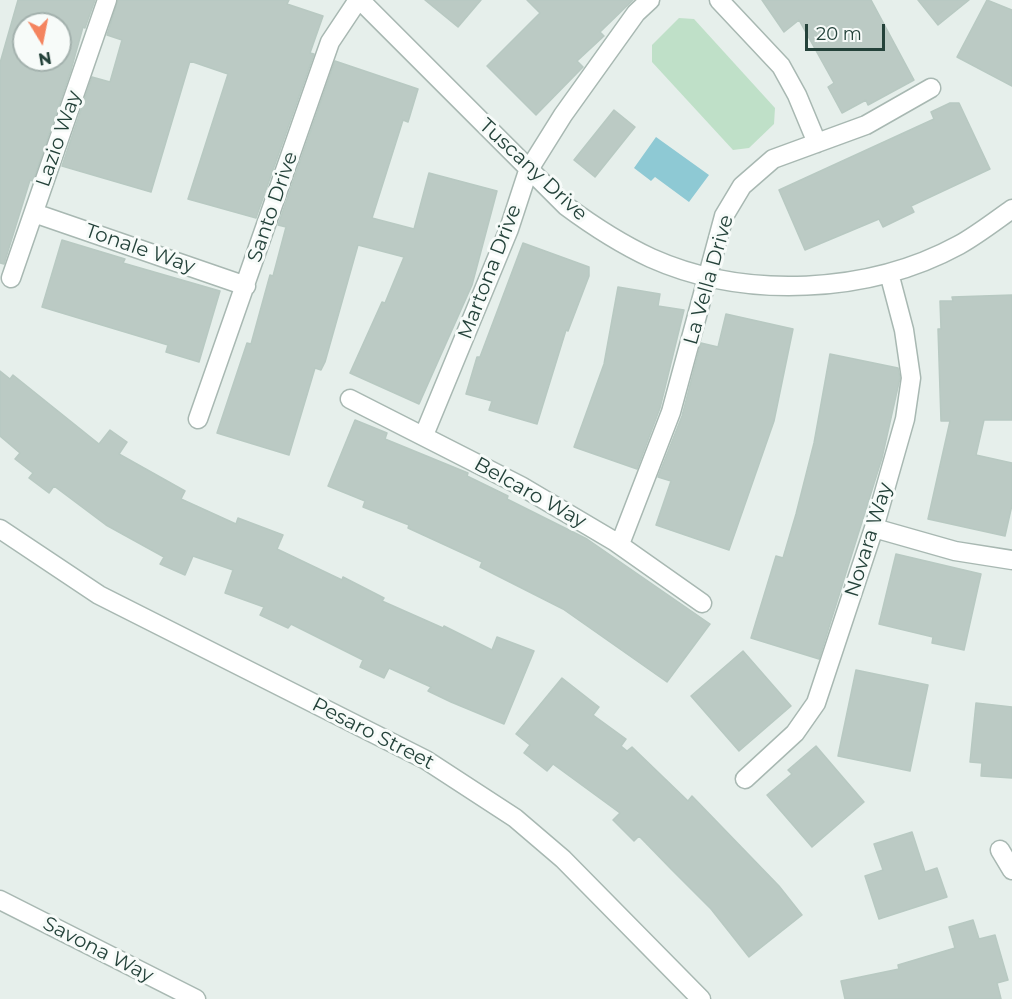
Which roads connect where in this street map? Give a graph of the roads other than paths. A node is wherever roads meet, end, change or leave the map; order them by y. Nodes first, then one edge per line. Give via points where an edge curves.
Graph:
1 (107, 0) edge
2 (359, 0) edge
3 (650, 0) edge
4 (719, 0) edge
5 (931, 88) dead end
6 (817, 143) junction
7 (529, 170) junction
8 (1012, 210) edge
9 (34, 213) junction
10 (889, 273) junction
11 (708, 276) junction
12 (11, 278) dead end
13 (246, 286) junction
14 (350, 399) dead end
15 (198, 419) dead end
16 (424, 435) junction
17 (874, 528) junction
18 (0, 529) edge
19 (620, 544) junction
20 (1012, 560) edge
21 (702, 603) dead end
22 (745, 779) dead end
23 (1000, 850) dead end
24 (1012, 870) edge
25 (0, 900) edge
26 (196, 999) edge
27 (701, 999) edge

1 - 9 street, Lazio Way
2 - 7 street, Tuscany Drive
2 - 13 street, Santo Drive via 330,42
3 - 7 street, Martona Drive via 569,105
4 - 6 street via 781,66
5 - 6 street, La Vella Drive via 866,125
6 - 11 street, La Vella Drive via 773,159 742,186 724,216
7 - 11 street, Tuscany Drive via 566,207 605,234 652,259
7 - 16 street, Martona Drive via 509,229
8 - 10 street, Tuscany Drive via 958,245
9 - 12 street, Lazio Way
9 - 13 street, Tonale Way
10 - 11 street, Tuscany Drive via 795,287 746,284
10 - 17 street, Novara Way via 911,378 905,419
11 - 19 street, La Vella Drive via 671,412
13 - 15 street, Santo Drive
14 - 16 street, Belcaro Way
16 - 19 street, Belcaro Way
17 - 20 street via 955,550
17 - 22 street, Novara Way via 816,703 795,732
18 - 27 street, Pesaro Street via 99,595 426,760 515,818 563,859
19 - 21 street, Belcaro Way
23 - 24 street
25 - 26 street, Savona Way

